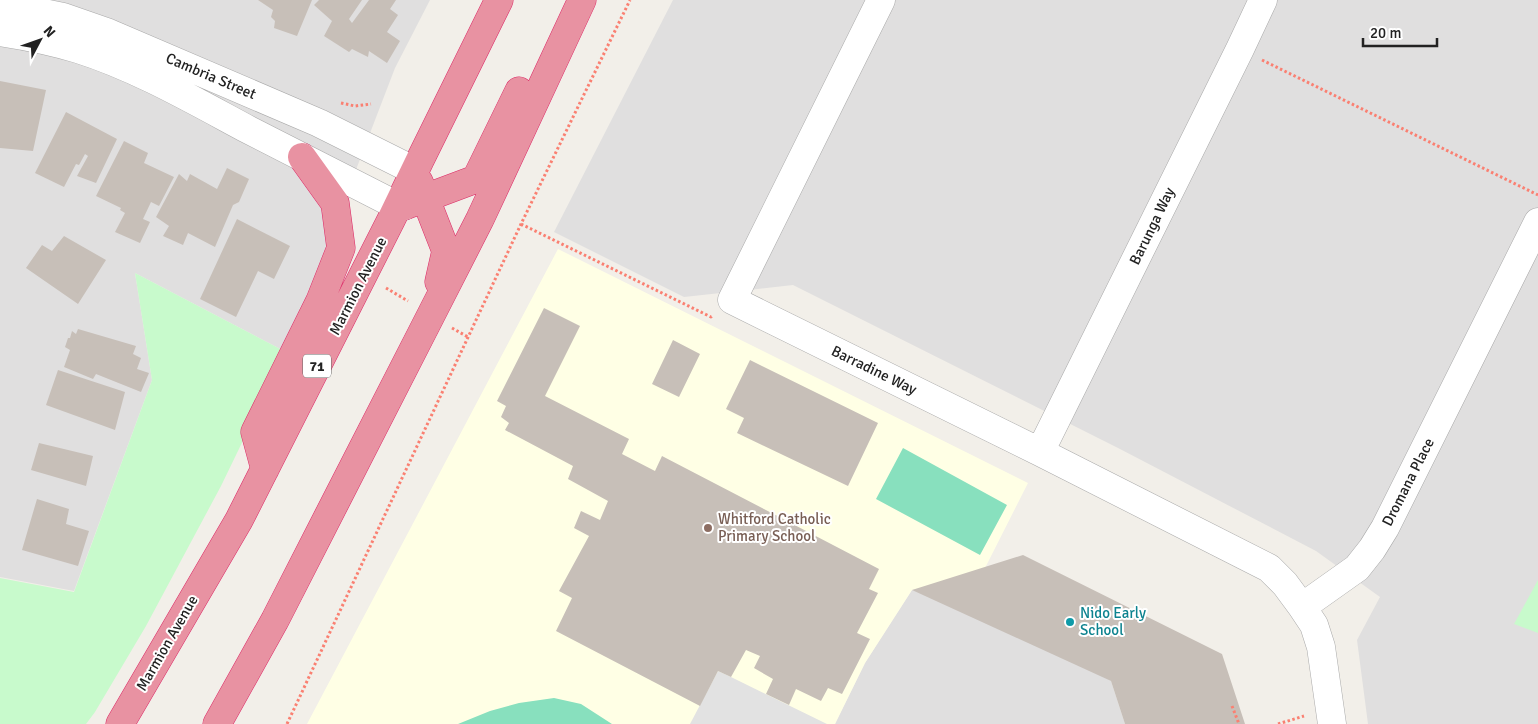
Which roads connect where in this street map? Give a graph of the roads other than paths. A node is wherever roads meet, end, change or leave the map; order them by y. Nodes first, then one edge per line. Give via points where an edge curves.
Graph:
1 (499, 0) edge
2 (564, 0) edge
3 (582, 0) edge
4 (881, 0) edge
5 (1263, 0) edge
6 (0, 4) edge
7 (0, 32) edge
8 (302, 157) junction
9 (415, 171) junction
10 (409, 203) junction
11 (1538, 222) edge
12 (431, 316) junction
13 (1040, 452) junction
14 (265, 469) junction
15 (1302, 607) junction
16 (1322, 719) edge
17 (120, 724) edge
18 (217, 724) edge

1 - 9 highway, Marmion Avenue / 71
2 - 10 highway via 476,179
3 - 12 highway
4 - 13 street, Barradine Way via 732,300
5 - 13 street, Barunga Way
6 - 9 street, Cambria Street via 63,17 109,33 318,123
7 - 8 street, Cambria Street via 78,49 130,69
8 - 10 street, Cambria Street
8 - 14 highway via 335,203 341,248 320,302 255,432
9 - 10 highway, Marmion Avenue / 71
10 - 12 highway via 446,251
10 - 14 highway, Marmion Avenue / 71
11 - 15 street, Dromana Place via 1385,528 1357,568
12 - 18 highway via 275,620
13 - 15 street, Barradine Way via 1269,568
14 - 17 highway, Marmion Avenue / 71 via 239,520
15 - 16 street via 1314,625 1321,647

